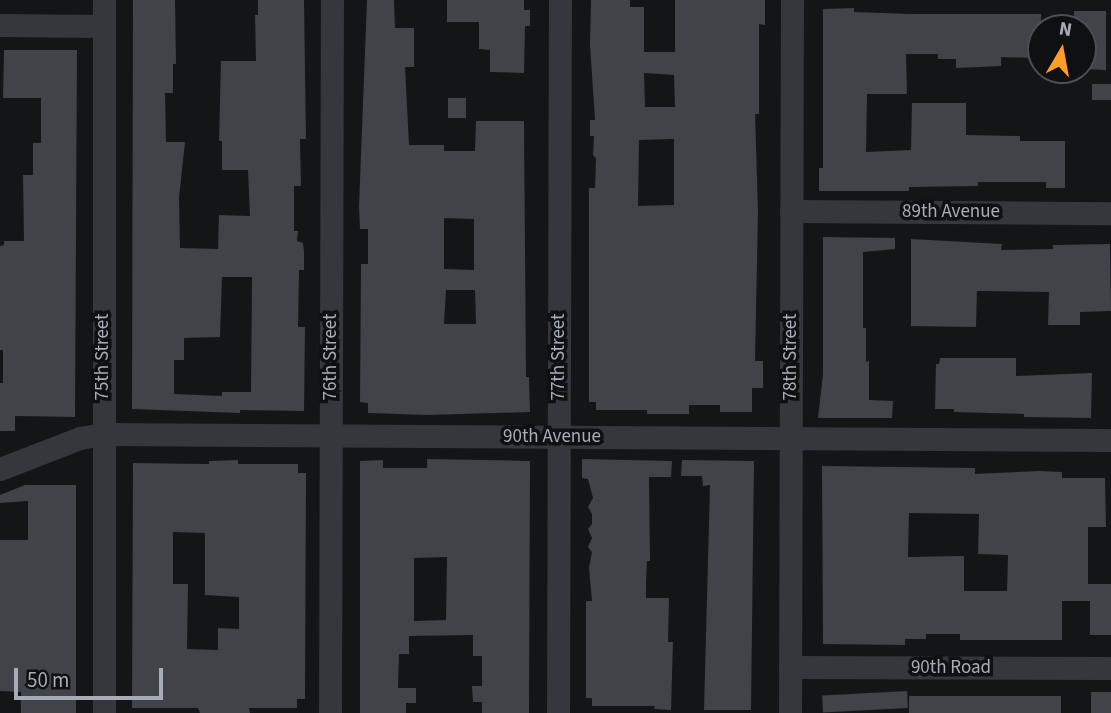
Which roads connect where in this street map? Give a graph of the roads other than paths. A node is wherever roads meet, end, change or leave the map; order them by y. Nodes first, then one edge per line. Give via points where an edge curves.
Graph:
1 (104, 0) edge
2 (332, 0) edge
3 (560, 0) edge
4 (792, 0) edge
5 (0, 25) edge
6 (104, 26) junction
7 (791, 211) junction
8 (1111, 213) edge
9 (103, 434) junction
10 (331, 436) junction
11 (559, 437) junction
12 (790, 438) junction
13 (1111, 440) edge
14 (0, 469) edge
15 (790, 667) junction
16 (1111, 668) edge
17 (104, 713) edge
18 (330, 713) edge
19 (558, 713) edge
20 (790, 713) edge

1 - 6 street, 75th Street
2 - 10 street, 76th Street
3 - 11 street, 77th Street
4 - 7 street, 78th Street
5 - 6 street
6 - 9 street, 75th Street
7 - 8 street, 89th Avenue
7 - 12 street, 78th Street
9 - 10 street, 90th Avenue
9 - 14 street, 90th Avenue via 80,438
9 - 17 street, 75th Street
10 - 11 street, 90th Avenue
10 - 18 street, 76th Street
11 - 12 street, 90th Avenue
11 - 19 street, 77th Street
12 - 13 street, 90th Avenue
12 - 15 street, 78th Street
15 - 16 street, 90th Road
15 - 20 street, 78th Street

